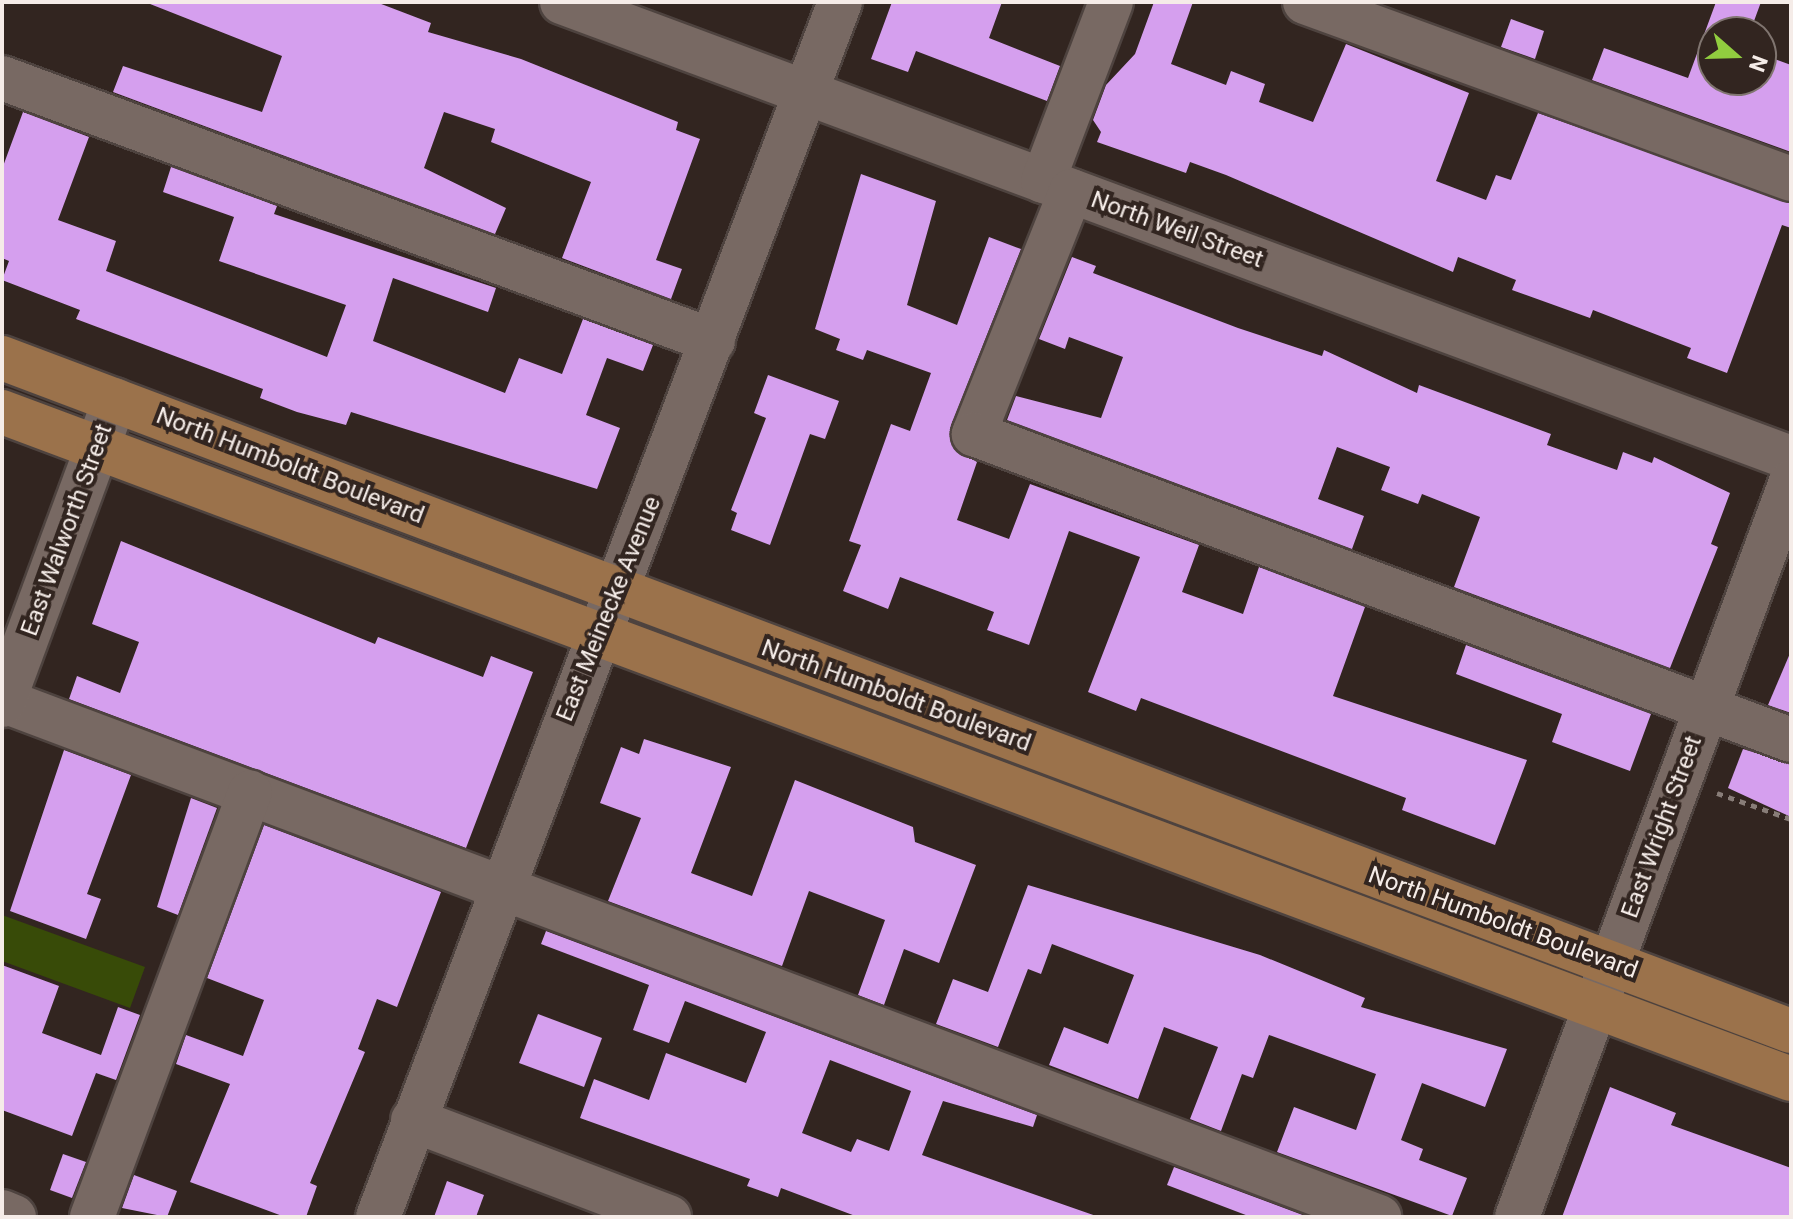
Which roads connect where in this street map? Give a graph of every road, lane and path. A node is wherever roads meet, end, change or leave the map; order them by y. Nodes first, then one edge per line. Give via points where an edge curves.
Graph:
1 (562, 2) edge
2 (840, 2) edge
3 (1111, 2) edge
4 (1305, 2) edge
5 (2, 78) edge
6 (806, 93) junction
7 (1791, 179) edge
8 (1057, 186) junction
9 (713, 341) junction
10 (2, 358) edge
11 (115, 400) junction
12 (2, 412) edge
13 (98, 448) junction
14 (1791, 458) edge
15 (1791, 482) edge
16 (618, 589) junction
17 (599, 636) junction
18 (3, 703) edge
19 (1707, 708) junction
20 (1791, 740) edge
21 (250, 792) junction
22 (1713, 792) dead end
23 (1791, 819) edge
24 (501, 885) junction
25 (1612, 963) junction
26 (1596, 1005) junction
27 (1791, 1031) edge
28 (1791, 1079) edge
29 (413, 1120) junction
30 (2, 1212) edge
31 (14, 1217) edge
32 (92, 1217) edge
33 (378, 1217) edge
34 (669, 1217) edge
35 (1379, 1217) edge
36 (1517, 1217) edge

1 - 6 street, North Weil Street
2 - 6 street, East Meinecke Avenue
3 - 8 street
4 - 7 street
5 - 9 street
6 - 8 street, North Weil Street
6 - 9 street, East Meinecke Avenue
8 - 14 street, North Weil Street
8 - 19 street via 974,434
9 - 16 street, East Meinecke Avenue
10 - 11 main road, North Humboldt Boulevard
11 - 13 street, East Walworth Street
11 - 16 main road, North Humboldt Boulevard
12 - 13 main road, North Humboldt Boulevard
13 - 17 main road, North Humboldt Boulevard
13 - 18 street, East Walworth Street
15 - 19 street, East Wright Street
16 - 17 street, East Meinecke Avenue
16 - 25 main road, North Humboldt Boulevard
17 - 24 street, East Meinecke Avenue
17 - 26 main road, North Humboldt Boulevard
18 - 21 street
19 - 20 street
19 - 25 street, East Wright Street
21 - 24 street
21 - 32 street
22 - 23 path
24 - 29 street, East Meinecke Avenue
24 - 35 street
25 - 26 street, East Wright Street
25 - 27 main road, North Humboldt Boulevard
26 - 28 main road, North Humboldt Boulevard
26 - 36 street, East Wright Street
29 - 33 street, East Meinecke Avenue
29 - 34 street
30 - 31 street

